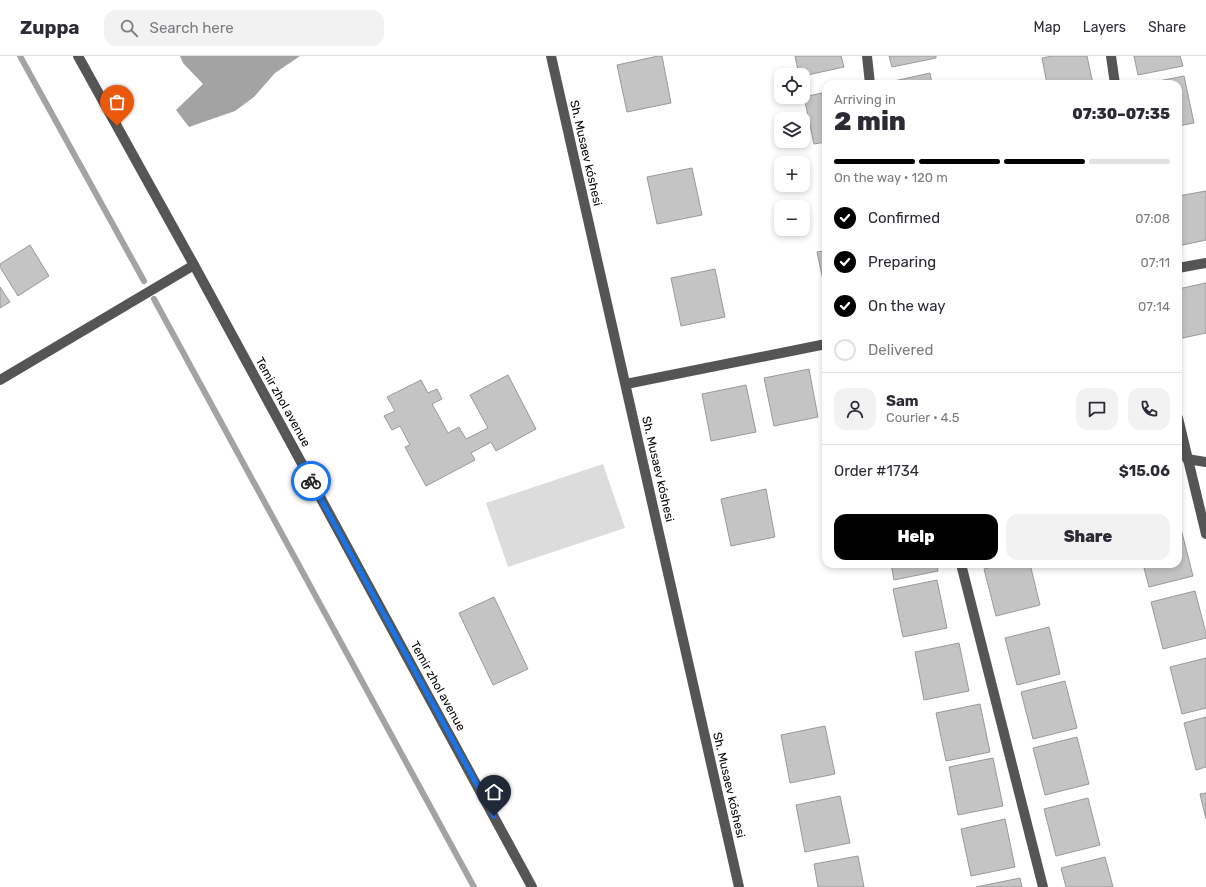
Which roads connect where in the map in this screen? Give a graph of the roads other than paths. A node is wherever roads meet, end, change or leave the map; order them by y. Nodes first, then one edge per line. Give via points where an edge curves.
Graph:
1 (78, 56) edge
2 (551, 56) edge
3 (867, 56) edge
4 (1111, 56) edge
5 (870, 80) edge
6 (1114, 80) edge
7 (1206, 262) edge
8 (194, 265) junction
9 (1182, 267) edge
10 (822, 345) edge
11 (0, 380) edge
12 (626, 384) junction
13 (1182, 436) edge
14 (1187, 459) junction
15 (1206, 462) edge
16 (1206, 534) edge
17 (962, 568) edge
18 (530, 886) edge
19 (739, 887) edge
20 (1043, 887) edge

1 - 8 street, Temir zhol avenue
2 - 12 street, Sh. Musaev kóshesi
3 - 5 street
4 - 6 street
7 - 9 street
8 - 11 street
8 - 18 street, Temir zhol avenue
10 - 12 street
12 - 19 street, Sh. Musaev kóshesi
13 - 14 street
14 - 15 street
14 - 16 street
17 - 20 street

